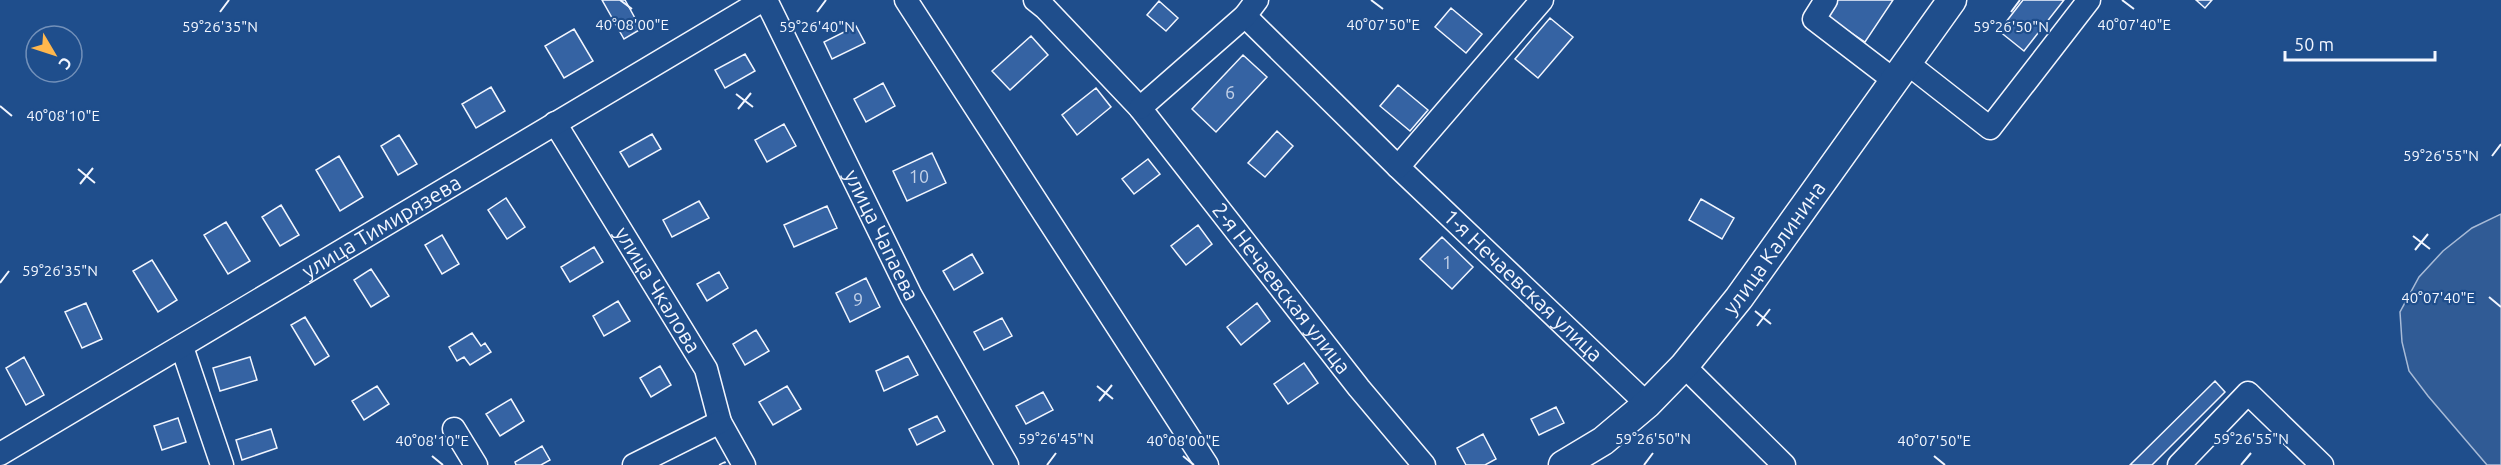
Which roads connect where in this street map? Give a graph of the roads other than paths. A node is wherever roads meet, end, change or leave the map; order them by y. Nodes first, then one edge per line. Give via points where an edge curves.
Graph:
1 (764, 0) edge
2 (906, 0) edge
3 (1035, 0) edge
4 (1542, 0) edge
5 (1826, 0) edge
6 (1952, 0) edge
7 (2089, 0) edge
8 (1251, 8) edge
9 (1901, 72) junction
10 (1140, 108) junction
11 (555, 123) junction
12 (1398, 167) junction
13 (182, 347) junction
14 (1684, 366) junction
15 (1647, 404) junction
16 (720, 422) junction
17 (454, 429) dead end
18 (0, 454) edge
19 (222, 465) edge
20 (476, 465) edge
21 (634, 465) edge
22 (744, 465) edge
23 (1007, 465) edge
24 (1207, 465) edge
25 (1424, 465) edge
26 (1563, 465) edge
27 (1784, 465) edge
28 (2179, 465) edge
29 (2322, 465) edge

1 - 11 street, улица Тимирязева
1 - 23 street, улица Чапаева via 911,296
2 - 24 street
3 - 10 street, 2-я Нечаевская улица
4 - 12 street
5 - 9 street via 1814,19
6 - 9 main road, улица Калинина
7 - 9 street via 1990,128
8 - 10 street
8 - 12 street, 1-я Нечаевская улица
9 - 14 main road, улица Калинина via 1739,298
10 - 25 street, 2-я Нечаевская улица
11 - 13 street, улица Тимирязева
11 - 16 street, улица Чкалова via 706,369
12 - 15 street, 1-я Нечаевская улица
13 - 18 street, улица Тимирязева
13 - 19 street
14 - 15 main road, улица Калинина
14 - 27 street
15 - 26 main road, улица Калинина via 1603,441
16 - 21 street
16 - 22 street, улица Чкалова
17 - 20 street
28 - 29 street via 2247,393

